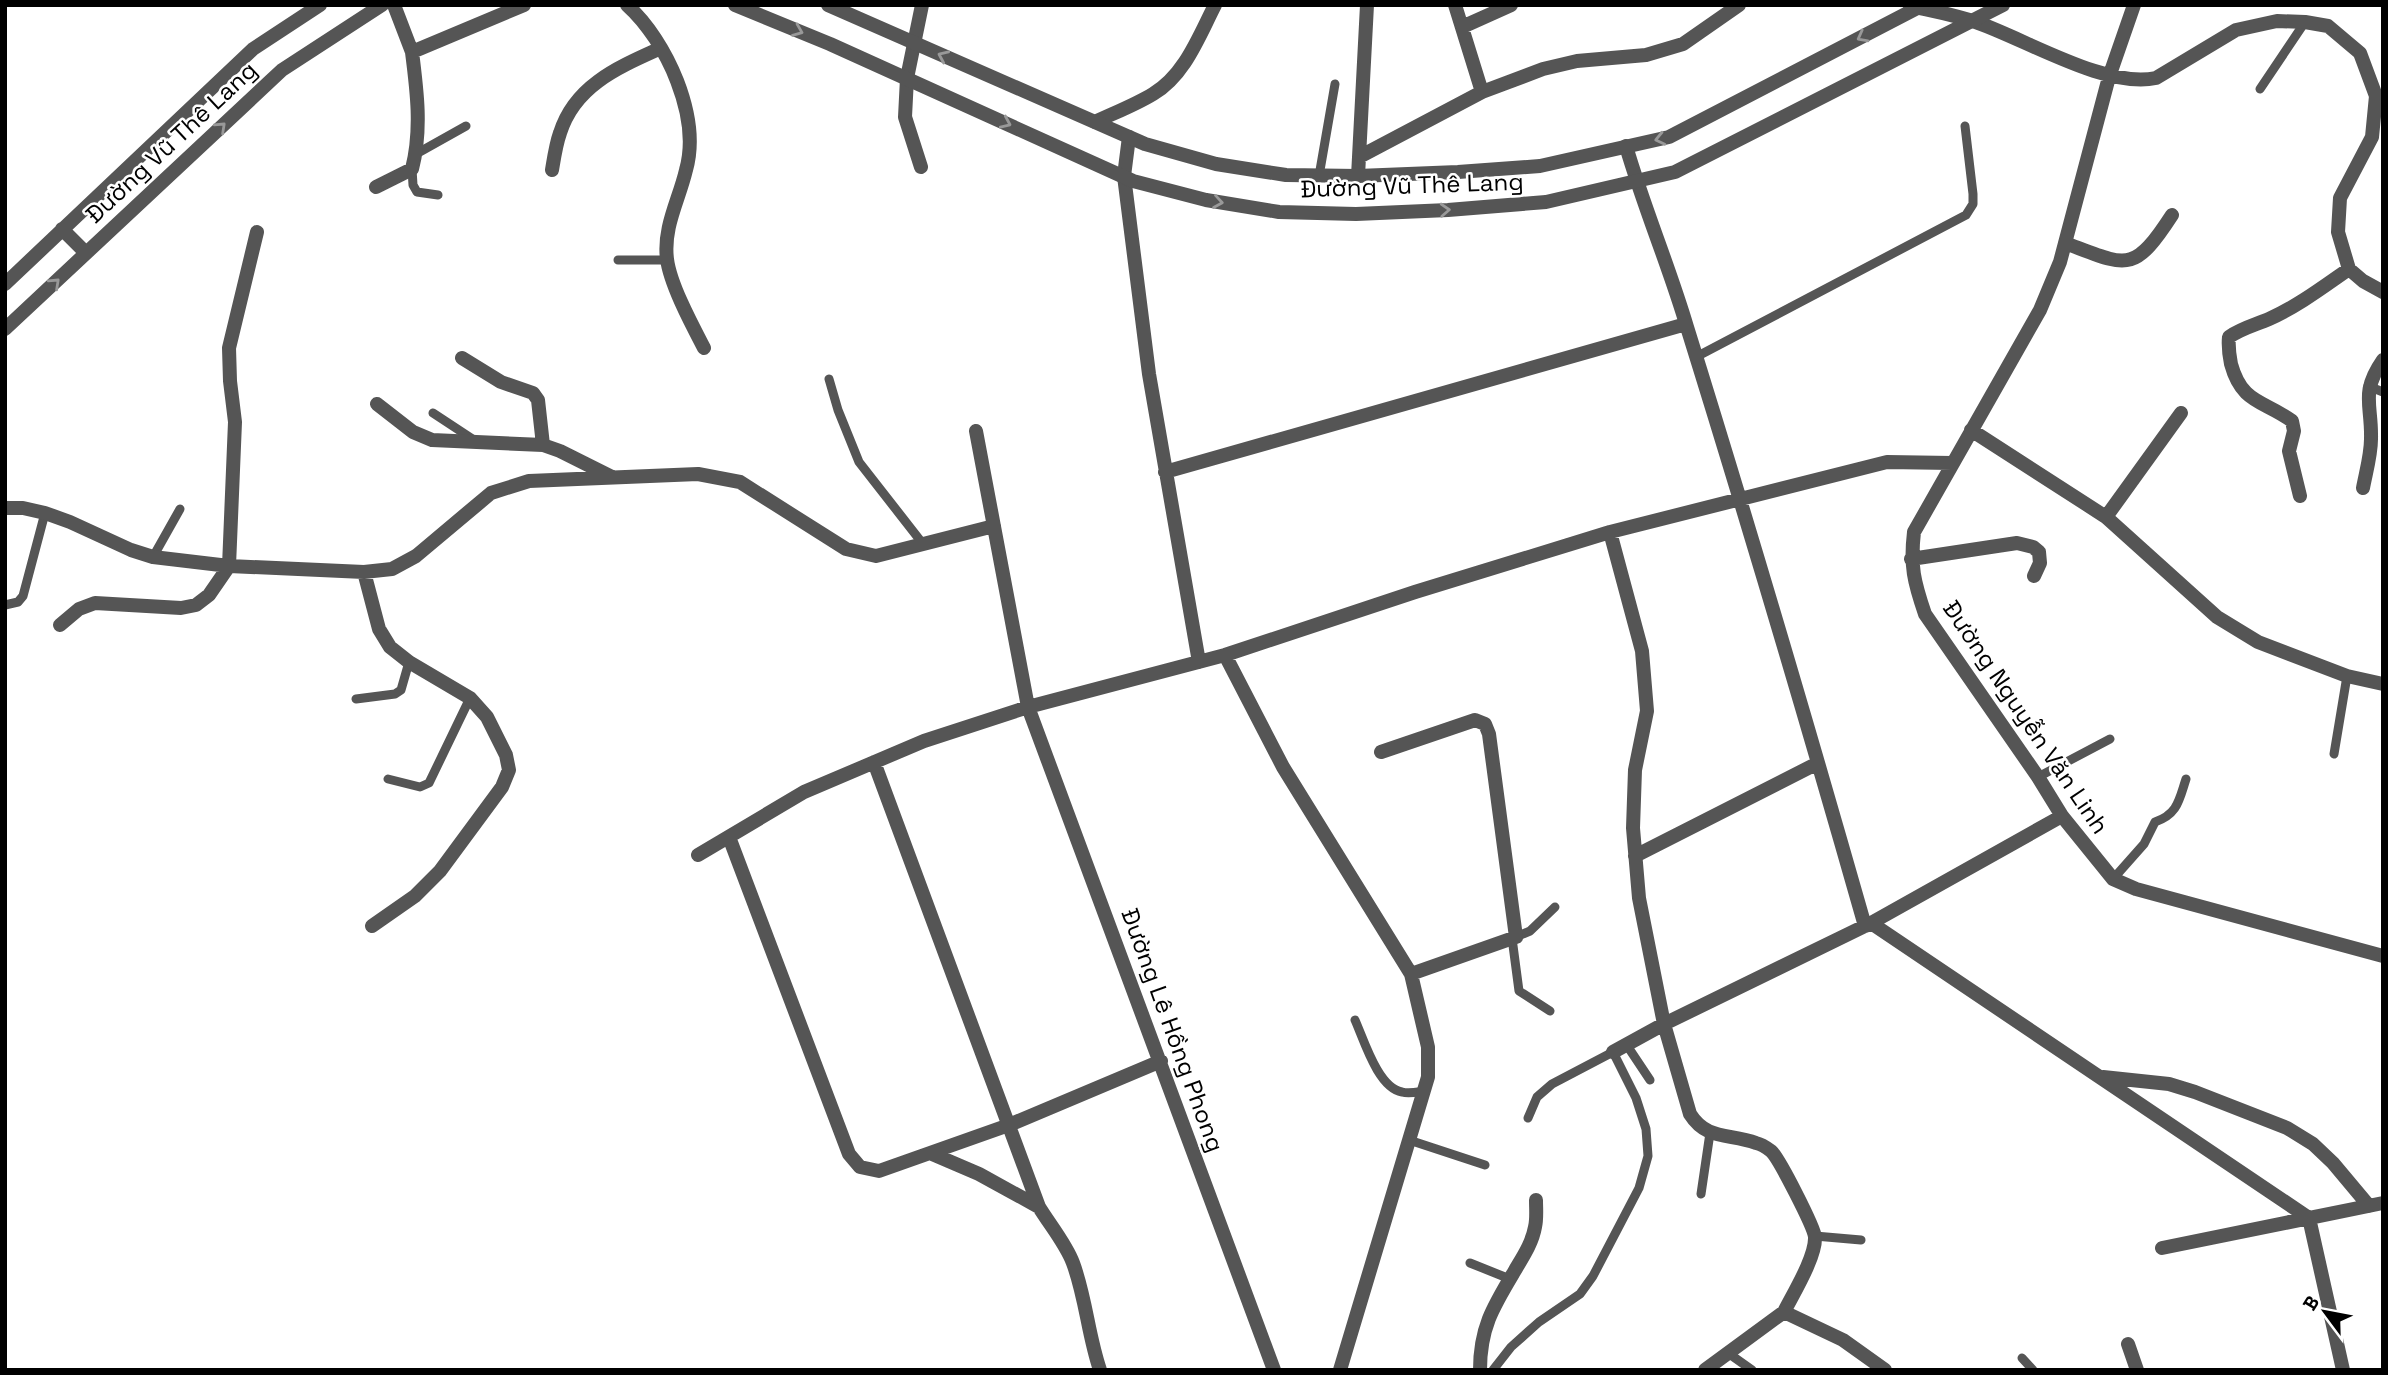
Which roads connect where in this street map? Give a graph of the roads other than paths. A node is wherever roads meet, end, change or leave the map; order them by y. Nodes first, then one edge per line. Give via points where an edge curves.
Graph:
1 (320, 5) edge
2 (382, 5) edge
3 (394, 5) edge
4 (524, 5) edge
5 (627, 5) edge
6 (735, 5) edge
7 (828, 5) edge
8 (922, 5) edge
9 (1215, 5) edge
10 (1367, 5) edge
11 (1455, 5) edge
12 (1511, 5) edge
13 (1739, 5) edge
14 (2003, 5) edge
15 (2134, 5) edge
16 (1917, 6) edge
17 (1973, 21) junction
18 (2305, 22) junction
19 (1462, 27) junction
20 (914, 43) junction
21 (661, 48) junction
22 (412, 52) junction
23 (2109, 77) junction
24 (906, 78) junction
25 (1335, 84) dead end
26 (2260, 89) dead end
27 (1482, 92) junction
28 (1095, 122) junction
29 (466, 126) dead end
30 (1965, 126) dead end
31 (1129, 137) junction
32 (1626, 146) junction
33 (416, 154) junction
34 (1359, 156) junction
35 (921, 167) dead end
36 (412, 169) junction
37 (552, 170) dead end
38 (1124, 176) junction
39 (1319, 176) junction
40 (1358, 176) junction
41 (1637, 182) junction
42 (376, 187) dead end
43 (438, 195) dead end
44 (2172, 215) dead end
45 (62, 229) junction
46 (257, 232) dead end
47 (2065, 243) junction
48 (86, 254) junction
49 (618, 260) dead end
50 (667, 260) junction
51 (2349, 269) junction
52 (5, 284) edge
53 (2383, 292) edge
54 (1686, 324) junction
55 (5, 329) edge
56 (704, 348) dead end
57 (1696, 357) junction
58 (462, 358) dead end
59 (2383, 360) edge
60 (829, 379) dead end
61 (2368, 386) junction
62 (2383, 392) edge
63 (376, 404) dead end
64 (433, 413) dead end
65 (2181, 413) dead end
66 (1971, 430) junction
67 (976, 431) dead end
68 (479, 443) junction
69 (543, 445) junction
70 (1952, 463) junction
71 (1165, 472) junction
72 (614, 477) junction
73 (2363, 488) dead end
74 (2300, 496) dead end
75 (1739, 499) junction
76 (5, 508) edge
77 (180, 509) dead end
78 (45, 513) junction
79 (2106, 517) junction
80 (994, 526) junction
81 (1610, 531) junction
82 (923, 544) junction
83 (153, 557) junction
84 (1911, 559) junction
85 (229, 566) junction
86 (364, 572) junction
87 (2034, 576) dead end
88 (5, 605) edge
89 (60, 625) dead end
90 (1224, 655) junction
91 (409, 662) junction
92 (1199, 662) junction
93 (2347, 676) junction
94 (2383, 684) edge
95 (470, 698) junction
96 (356, 699) dead end
97 (1028, 707) junction
98 (2110, 739) dead end
99 (1381, 751) dead end
100 (2334, 754) dead end
101 (874, 762) junction
102 (1818, 762) junction
103 (2038, 777) junction
104 (388, 779) dead end
105 (2186, 779) dead end
106 (2062, 816) junction
107 (729, 837) junction
108 (698, 855) dead end
109 (1635, 856) junction
110 (2113, 879) junction
111 (1555, 907) dead end
112 (1868, 925) junction
113 (372, 926) dead end
114 (1514, 938) junction
115 (2383, 956) edge
116 (1411, 974) junction
117 (1550, 1011) dead end
118 (1356, 1020) dead end
119 (1664, 1024) junction
120 (1626, 1044) junction
121 (1613, 1052) junction
122 (1161, 1061) junction
123 (2098, 1076) junction
124 (1650, 1080) dead end
125 (1424, 1091) junction
126 (1528, 1118) dead end
127 (1009, 1125) junction
128 (1710, 1133) junction
129 (1409, 1140) junction
130 (930, 1153) junction
131 (1485, 1165) dead end
132 (1701, 1194) dead end
133 (1536, 1200) dead end
134 (2376, 1204) edge
135 (1039, 1207) junction
136 (2309, 1218) junction
137 (1815, 1236) junction
138 (1861, 1240) dead end
139 (2162, 1248) dead end
140 (1471, 1264) dead end
141 (1510, 1279) junction
142 (1784, 1312) junction
143 (2127, 1344) dead end
144 (1728, 1353) junction
145 (2022, 1358) dead end
146 (1101, 1370) edge
147 (1274, 1370) edge
148 (1340, 1370) edge
149 (1480, 1370) edge
150 (1493, 1370) edge
151 (1705, 1370) edge
152 (1752, 1370) edge
153 (1885, 1370) edge
154 (2033, 1370) edge
155 (2137, 1370) edge
156 (2343, 1370) edge

1 - 45 street, Đường Vũ Thê Lang via 253,49
48 -> 2 street, Đường Vũ Thê Lang via 282,70
3 - 22 street
4 - 22 street
5 - 21 street via 645,21
6 -> 24 street, Đường Vũ Thê Lang
7 - 20 street, Đường Vũ Thê Lang
8 - 20 street
9 - 28 street via 1177,74 1155,93
10 - 34 street
11 - 19 street
12 - 19 street
13 - 27 street via 1683,44 1646,55 1543,69
14 - 17 street, Đường Vũ Thê Lang
15 - 23 street, Đường Nguyễn Văn Linh
16 - 17 street
16 -> 32 street, Đường Vũ Thê Lang via 1670,137
17 - 23 street
17 - 41 street, Đường Vũ Thê Lang via 1675,172
18 - 23 street via 2277,21 2236,30 2156,78
18 - 26 lane
18 - 51 street via 2328,26 2360,53 2376,96 2372,137 2340,198 2338,232
19 - 27 street
20 - 24 street
28 -> 20 street, Đường Vũ Thê Lang
21 - 37 street via 591,84 560,131
21 - 50 street via 687,106 691,139 687,170 667,231
22 - 33 street via 418,97
23 - 47 street, Đường Nguyễn Văn Linh
24 - 35 street via 905,117
24 -> 38 street, Đường Vũ Thê Lang
25 - 39 lane
27 - 34 street
28 - 31 street, Đường Vũ Thê Lang
29 - 33 lane
30 - 57 lane via 1973,194 1966,215
31 - 38 street
31 - 39 street, Đường Vũ Thê Lang via 1216,164
32 - 40 street, Đường Vũ Thê Lang via 1540,166
32 - 41 street
33 - 36 street
34 - 40 street
36 - 42 street
36 - 43 lane via 417,192
38 -> 41 street, Đường Vũ Thê Lang via 1206,200 1279,212 1356,214 1546,202
38 - 71 street
39 - 40 street, Đường Vũ Thê Lang
41 - 54 street
44 - 47 street via 2151,246 2134,260 2112,260
45 - 48 street
45 - 52 street, Đường Vũ Thê Lang
46 - 85 street via 229,348 235,443
47 - 66 street, Đường Nguyễn Văn Linh via 2040,310
55 -> 48 street, Đường Vũ Thê Lang
49 - 50 lane
50 - 56 street
51 - 53 street
51 - 74 street via 2310,296 2229,337 2236,380 2243,391 2292,421 2289,451
54 - 57 street
54 - 71 street
57 - 75 street
58 - 69 street via 501,382 533,393 538,400
59 - 61 street
60 - 82 lane via 859,462
61 - 62 lane
61 - 73 street via 2371,441
63 - 68 street via 413,432 432,440
64 - 68 lane
65 - 79 street
66 - 70 street, Đường Nguyễn Văn Linh
66 - 79 street
67 - 80 street, Đường Lê Hồng Phong
68 - 69 street
69 - 72 street
70 - 75 street via 1887,462
70 - 84 street, Đường Nguyễn Văn Linh via 1914,532
71 - 92 street
72 - 82 street via 698,474 740,482 846,549 876,556
72 - 86 street via 528,481 491,493 416,556 392,569
75 - 81 street
75 - 102 street
76 - 78 street
77 - 83 lane
78 - 83 street
78 - 88 lane via 23,596
79 - 93 street via 2217,618 2258,642
80 - 82 street
80 - 97 street, Đường Lê Hồng Phong
81 - 90 street
81 - 109 street via 1642,651 1647,711 1635,770
83 - 85 street
84 - 87 street via 2017,543 2039,552
84 - 103 street, Đường Nguyễn Văn Linh via 1925,614
85 - 86 street
85 - 89 street via 196,605 95,603
86 - 91 street via 379,629 390,647
90 - 92 street
90 - 116 street via 1283,767
91 - 95 street
91 - 96 lane via 401,690
92 - 97 street
93 - 94 street
93 - 100 lane
95 - 104 lane via 429,783 420,787
95 - 113 street via 487,717 506,755 509,770 502,787 440,871 415,896
97 - 101 street
97 - 122 street, Đường Lê Hồng Phong
98 - 103 lane
99 - 114 street via 1475,720 1485,724
101 - 107 street via 804,793
101 - 127 street
102 - 109 street
102 - 112 street
103 - 106 street, Đường Nguyễn Văn Linh
105 - 110 lane via 2175,810 2155,822 2144,844
106 - 110 street, Đường Nguyễn Văn Linh
106 - 112 street
107 - 108 street
107 - 130 street via 849,1154 860,1167 879,1171
109 - 119 street
110 - 115 street, Đường Nguyễn Văn Linh
111 - 114 lane via 1530,931
112 - 119 street
112 - 123 street
114 - 116 street
114 - 117 lane via 1520,992
116 - 125 street via 1428,1048 1429,1077
118 - 125 lane via 1381,1078 1403,1093
119 - 120 street
119 - 128 street via 1690,1114
120 - 121 street
120 - 124 lane
121 - 126 lane via 1552,1084 1537,1097
121 - 150 lane via 1646,1129 1648,1156 1640,1188 1580,1294 1539,1322
122 - 127 street
122 - 147 street, Đường Lê Hồng Phong
123 - 134 street via 2169,1084 2287,1128 2313,1144
123 - 136 street
125 - 129 street
127 - 130 street
127 - 135 street
128 - 132 lane
128 - 137 street via 1757,1143 1772,1152
129 - 131 lane
129 - 148 street
130 - 135 street
133 - 141 street via 1535,1227
134 - 136 street
135 - 146 street via 1072,1259
136 - 139 street
136 - 156 street
137 - 138 lane
137 - 142 street via 1813,1251
140 - 141 lane
141 - 149 street via 1485,1323
142 - 144 street
142 - 153 street via 1843,1339
143 - 155 street
144 - 151 street
144 - 152 lane
145 - 154 lane

